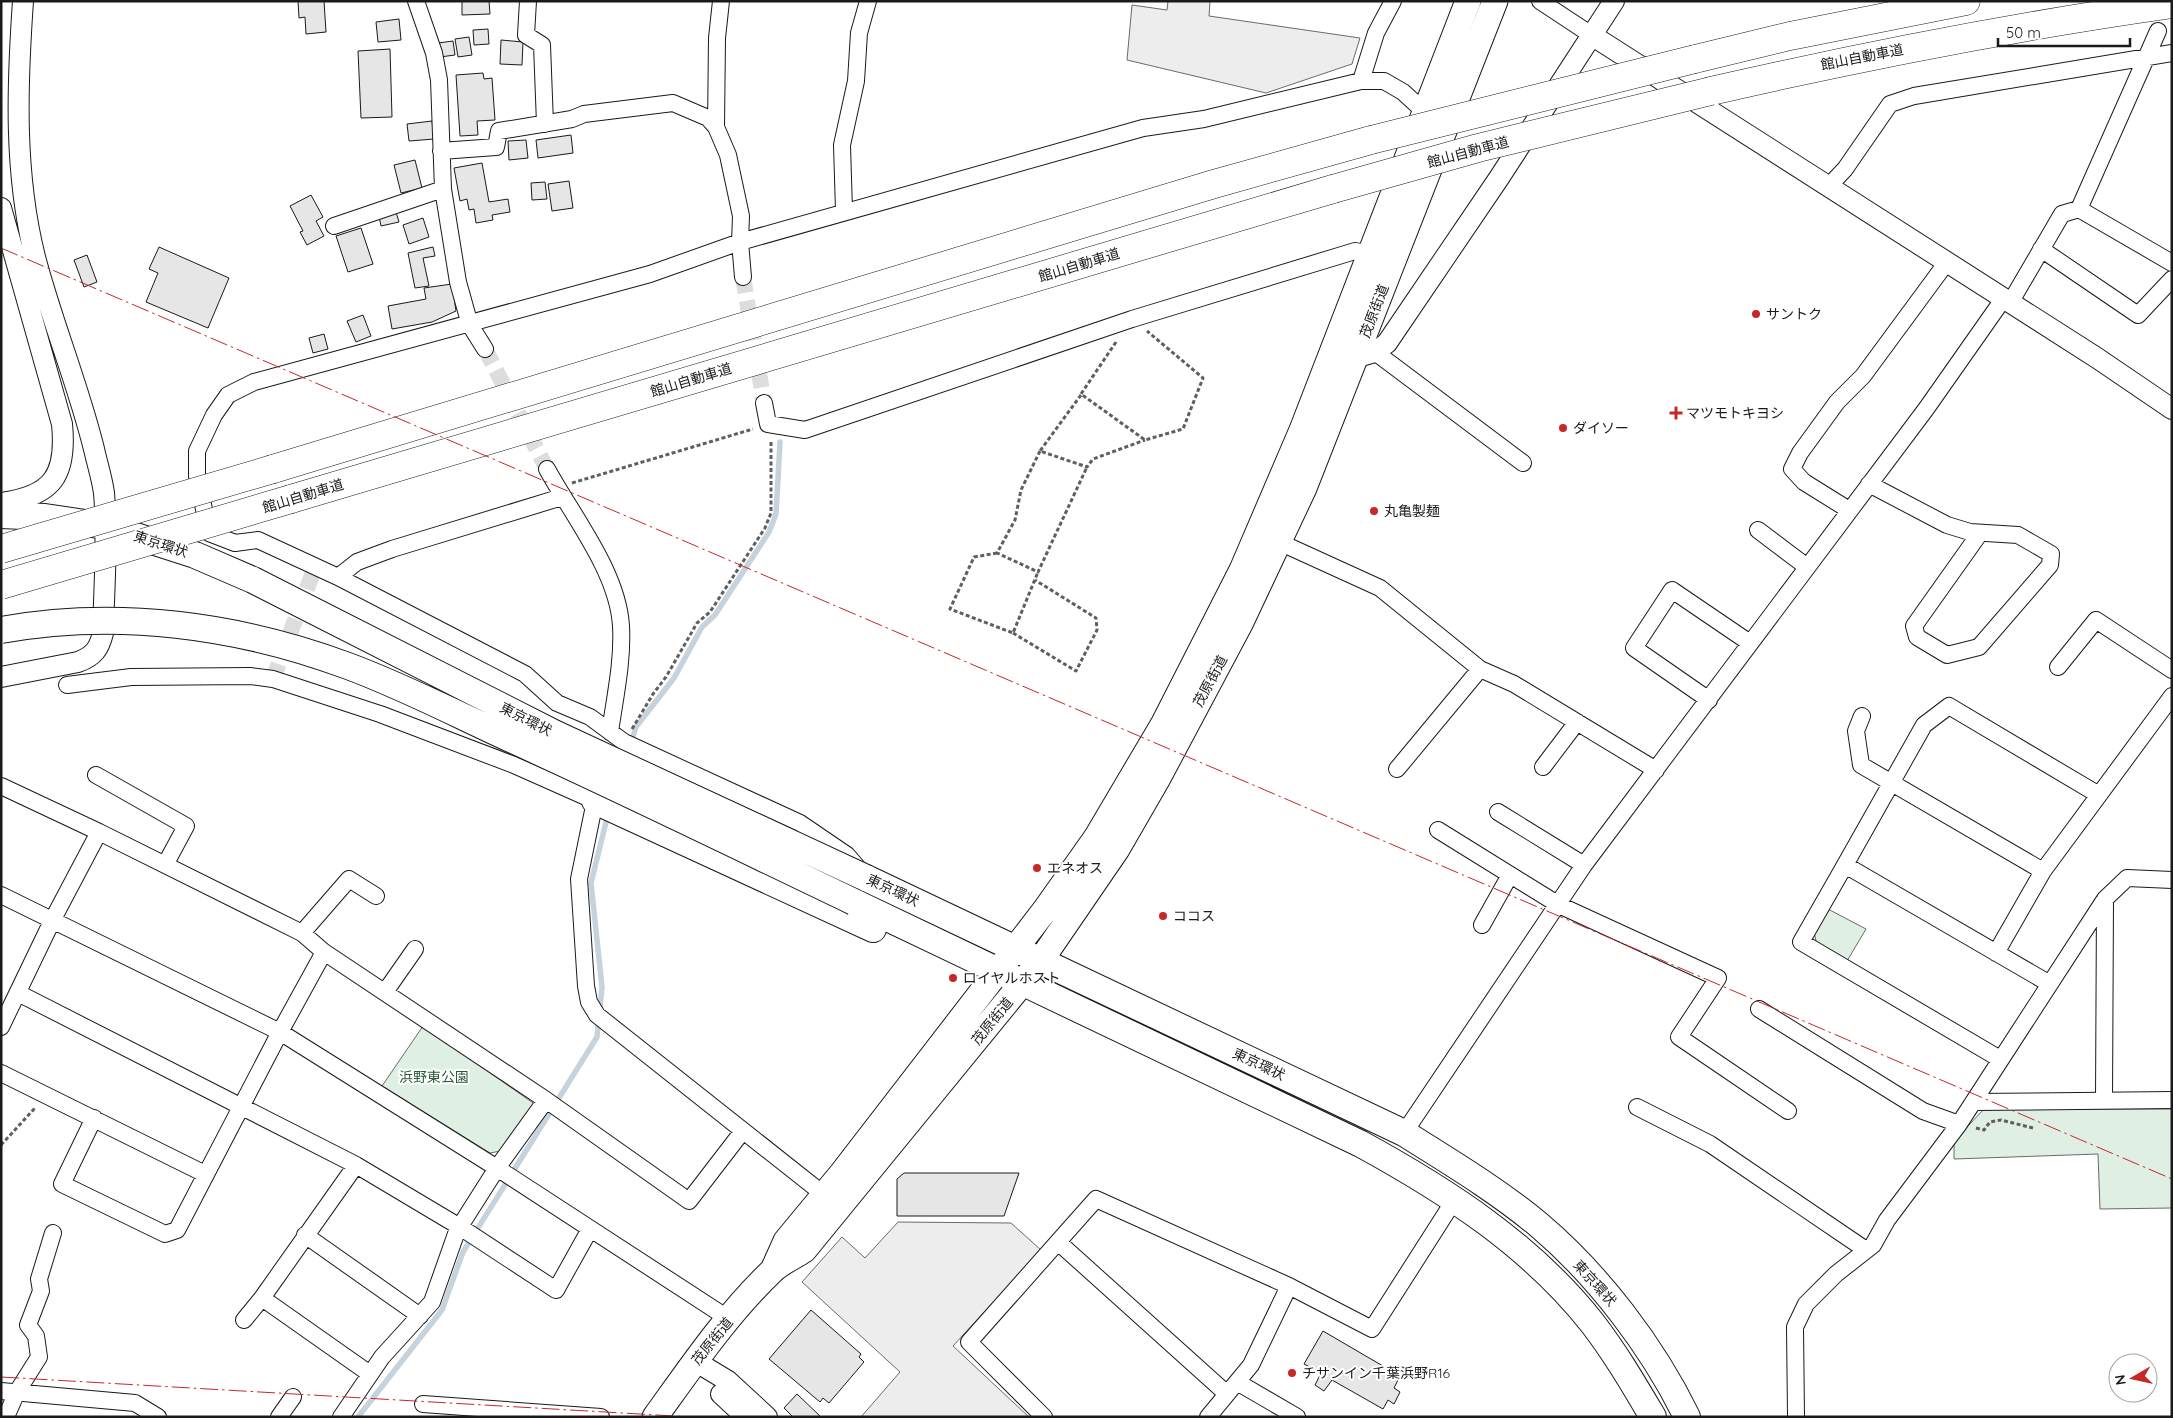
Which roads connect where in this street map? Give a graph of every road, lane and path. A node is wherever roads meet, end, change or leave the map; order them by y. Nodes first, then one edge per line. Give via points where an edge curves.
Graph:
1 (24, 1) edge
2 (416, 1) edge
3 (528, 1) edge
4 (721, 1) edge
5 (868, 1) edge
6 (1468, 1) edge
7 (1495, 1) edge
8 (1540, 1) edge
9 (1614, 1) edge
10 (1966, 1) edge
11 (1388, 2) edge
12 (2172, 4) edge
13 (2158, 31) dead end
14 (1593, 36) junction
15 (2172, 53) edge
16 (2147, 56) junction
17 (1361, 81) junction
18 (1426, 113) junction
19 (545, 124) junction
20 (716, 127) junction
21 (441, 151) junction
22 (1828, 187) junction
23 (443, 189) junction
24 (1, 208) edge
25 (2078, 209) junction
26 (844, 211) junction
27 (334, 226) dead end
28 (740, 242) junction
29 (2041, 249) junction
30 (1372, 254) junction
31 (1946, 262) junction
32 (2172, 263) edge
33 (743, 276) tunnel mouth
34 (2172, 279) edge
35 (2007, 300) junction
36 (1132, 319) junction
37 (470, 325) junction
38 (485, 349) tunnel mouth
39 (1365, 355) junction
40 (1326, 364) junction
41 (1081, 394) junction
42 (764, 403) tunnel mouth
43 (2172, 408) edge
44 (768, 424) junction
45 (1145, 440) junction
46 (1040, 451) junction
47 (1523, 463) dead end
48 (1088, 467) junction
49 (547, 469) tunnel mouth
50 (1869, 484) junction
51 (560, 492) junction
52 (1, 503) edge
53 (1850, 510) junction
54 (1, 515) edge
55 (105, 526) junction
56 (1758, 530) dead end
57 (1980, 532) junction
58 (1279, 542) junction
59 (1, 550) edge
60 (997, 553) junction
61 (1807, 567) junction
62 (1038, 572) junction
63 (338, 577) junction
64 (1035, 580) junction
65 (1, 585) edge
66 (1, 630) edge
67 (1013, 634) junction
68 (1750, 643) junction
69 (2058, 667) dead end
70 (1480, 669) junction
71 (2172, 670) edge
72 (1, 676) edge
73 (67, 684) dead end
74 (2172, 696) edge
75 (1709, 700) junction
76 (1862, 716) dead end
77 (1577, 722) junction
78 (610, 732) junction
79 (624, 742) junction
80 (1543, 767) dead end
81 (1397, 769) dead end
82 (1656, 770) junction
83 (96, 775) dead end
84 (1892, 782) junction
85 (1, 786) edge
86 (2099, 795) junction
87 (595, 802) junction
88 (1498, 812) dead end
89 (1438, 830) dead end
90 (99, 832) junction
91 (165, 865) junction
92 (1584, 865) junction
93 (1844, 865) junction
94 (2043, 871) junction
95 (1510, 875) junction
96 (866, 878) junction
97 (2172, 880) edge
98 (1, 895) edge
99 (376, 896) dead end
100 (2105, 899) junction
101 (1559, 905) junction
102 (53, 919) junction
103 (1482, 925) dead end
104 (302, 933) junction
105 (1017, 948) junction
106 (415, 949) dead end
107 (324, 952) junction
108 (1996, 952) junction
109 (1041, 960) junction
110 (1002, 972) junction
111 (2050, 984) junction
112 (385, 992) junction
113 (18, 993) junction
114 (1759, 1009) dead end
115 (1, 1027) edge
116 (280, 1032) junction
117 (2000, 1059) junction
118 (1, 1073) edge
119 (48, 1094) junction
120 (546, 1100) junction
121 (2172, 1100) edge
122 (1972, 1102) junction
123 (2104, 1102) junction
124 (242, 1106) junction
125 (1637, 1107) dead end
126 (1788, 1111) dead end
127 (94, 1118) junction
128 (1959, 1124) junction
129 (2033, 1128) dead end
130 (742, 1132) junction
131 (1404, 1133) junction
132 (1, 1144) edge
133 (356, 1165) junction
134 (497, 1168) junction
135 (205, 1174) junction
136 (1455, 1199) junction
137 (832, 1200) junction
138 (460, 1226) junction
139 (590, 1229) junction
140 (53, 1233) dead end
141 (305, 1235) junction
142 (1058, 1242) junction
143 (1866, 1250) junction
144 (1289, 1286) junction
145 (262, 1298) junction
146 (420, 1316) junction
147 (729, 1319) junction
148 (244, 1320) dead end
149 (695, 1361) junction
150 (370, 1374) junction
151 (1232, 1388) junction
152 (9, 1391) edge
153 (294, 1397) dead end
154 (422, 1404) dead end
155 (6, 1417) edge
156 (158, 1417) edge
157 (279, 1417) edge
158 (341, 1417) edge
159 (601, 1417) edge
160 (655, 1417) edge
161 (746, 1417) edge
162 (766, 1417) edge
163 (1044, 1417) edge
164 (1208, 1417) edge
165 (1298, 1417) edge
166 (1653, 1417) edge
167 (1687, 1417) edge
168 (1796, 1417) edge

1 - 55 street via 18,70 18,132 27,219 87,423 104,491
2 - 21 street via 434,53 439,80
3 - 19 street via 526,34 542,45
4 - 20 street via 717,38
5 - 26 street via 842,145
6 - 18 main road, 茂原街道
7 - 39 main road, 茂原街道
8 - 14 street
9 - 14 street
10 - 59 highway, bridge via 1790,36 1371,140 1214,184
11 - 17 street
12 - 65 highway, 館山自動車道, bridge via 1846,60 1478,148
13 - 16 street
14 - 22 street
14 - 39 street via 1387,343
15 - 16 street
16 - 22 street via 1914,96 1890,104 1845,169
16 - 25 street
17 - 18 street via 1384,81 1403,92
17 - 26 street via 1204,119 1143,128
18 - 30 main road, 茂原街道
19 - 20 street via 584,114 673,102 708,118
19 - 21 street via 499,131 496,147
20 - 28 street via 728,155 741,216
21 - 23 street
22 - 31 street
23 - 27 street
23 - 37 street via 458,282
24 - 52 street via 62,424 64,446 62,463 55,479 43,491
25 - 29 street via 2062,214
25 - 32 street
26 - 28 street
28 - 33 street
28 - 37 street via 650,274
29 - 34 street via 2138,314
29 - 35 street
30 - 36 street via 1355,251
30 - 40 main road, 茂原街道
31 - 35 street
31 - 53 street via 1863,376 1837,402 1792,469 1804,482
35 - 43 street
35 - 50 street
36 - 41 path
36 - 44 street via 804,430
36 - 45 path via 1203,378 1183,429
37 - 38 street
37 - 63 street via 254,382 228,395 214,415 197,451 196,462 209,533 235,543 258,540
39 - 40 street
39 - 47 street
39 - 58 main road, 茂原街道
40 - 105 main road, 茂原街道 via 1302,430 1242,570 1164,723 1096,838
41 - 45 path
41 - 46 path
42 - 44 street
44 - 51 path
44 - 79 path via 772,444 771,513 765,528 710,612 696,623
45 - 48 path via 1093,459
46 - 48 path
46 - 60 path via 1021,490 1015,520
48 - 62 path
49 - 51 street
50 - 53 street
50 - 57 street via 1947,524
51 - 63 street via 357,562
51 - 78 street via 600,559 616,600 621,625
53 - 61 street
54 - 55 highway, 東京環状 via 45,517
55 - 72 street via 103,633 99,648 89,658 78,662
55 - 96 highway, 東京環状, bridge via 195,555 253,580 556,734
56 - 61 street
57 - 57 street via 2018,535 2051,554 2050,565 1979,647 1947,655 1917,636 1914,626
58 - 70 street via 1380,588
58 - 109 main road, 茂原街道 via 1240,624 1158,778 1117,849
60 - 62 path
60 - 67 path via 974,557 950,609
61 - 68 street
62 - 64 path
63 - 78 street via 525,674 557,703 590,717
64 - 67 path
64 - 67 path via 1096,618 1097,630 1076,671
66 - 110 highway, 東京環状, bridge via 80,622 178,624 273,642 314,655 375,678 526,746
68 - 75 street
68 - 75 street via 1672,590 1634,648
69 - 71 street via 2096,620
70 - 77 street via 1514,684
70 - 81 street
73 - 87 street via 132,676 250,676 273,679 380,714 514,765
74 - 86 street
75 - 82 street
76 - 84 street via 1856,731 1861,764
77 - 80 street
77 - 82 street
78 - 79 street
79 - 96 street via 800,824 846,855
82 - 92 street
83 - 91 street via 186,826
84 - 86 street via 1924,725 1949,706
84 - 93 street
84 - 94 street
85 - 90 street
86 - 94 street
87 - 110 highway via 927,954
87 - 130 street via 579,880 589,1002 597,1015
88 - 92 street
89 - 95 street
90 - 91 street
90 - 102 street
91 - 104 street
92 - 101 street
93 - 108 street
93 - 117 street via 1801,942
94 - 108 street
95 - 101 street
95 - 103 street
96 - 105 highway, 東京環状
97 - 100 street via 2126,878
98 - 102 street
99 - 104 street via 349,878
100 - 111 street
100 - 123 street
101 - 126 street via 1718,978 1679,1037
101 - 131 street
102 - 113 street
102 - 116 street
104 - 107 street
105 - 109 highway, 東京環状
105 - 110 main road, 茂原街道
106 - 112 street
107 - 112 street
107 - 116 street
108 - 111 street
109 - 110 main road, 茂原街道
109 - 131 highway, 東京環状
110 - 136 highway, 東京環状 via 1352,1140
110 - 137 main road, 茂原街道
111 - 117 street
112 - 120 street
113 - 115 street
113 - 124 street
114 - 128 street via 1923,1111
116 - 124 street
116 - 134 street
117 - 122 street
118 - 119 street
119 - 127 street
119 - 132 path
120 - 130 street via 689,1201
120 - 134 street
121 - 123 street
122 - 123 street
122 - 128 street
124 - 133 street
124 - 135 street
125 - 143 street via 1710,1144
127 - 135 street
127 - 135 street via 62,1184 165,1234 177,1230
128 - 129 path via 1984,1130 1990,1122 2001,1120
128 - 143 street
130 - 137 street
131 - 167 highway, 東京環状 via 1506,1200 1540,1226 1568,1254 1611,1299 1650,1353
133 - 138 street
133 - 141 street
134 - 138 street
134 - 139 street
136 - 144 street via 1372,1329
136 - 166 highway, 東京環状 via 1517,1247 1553,1280 1592,1323 1624,1366
137 - 147 main road, 茂原街道 via 786,1241 773,1270
138 - 139 street via 556,1290
138 - 146 street via 432,1302
139 - 147 street
140 - 152 street via 39,1279 41,1291 28,1325 36,1336 39,1357
141 - 145 street
141 - 146 street
142 - 144 street via 1096,1198
142 - 151 street
142 - 163 street via 969,1342
143 - 168 street via 1806,1304 1795,1327
144 - 151 street via 1251,1365
145 - 148 street
145 - 150 street
146 - 150 street
147 - 149 main road, 茂原街道
149 - 160 main road, 茂原街道
149 - 161 street via 720,1393
149 - 162 street via 728,1382
150 - 158 street
151 - 164 street
151 - 165 street
152 - 155 street
152 - 156 street via 135,1403
153 - 157 street
154 - 159 street

